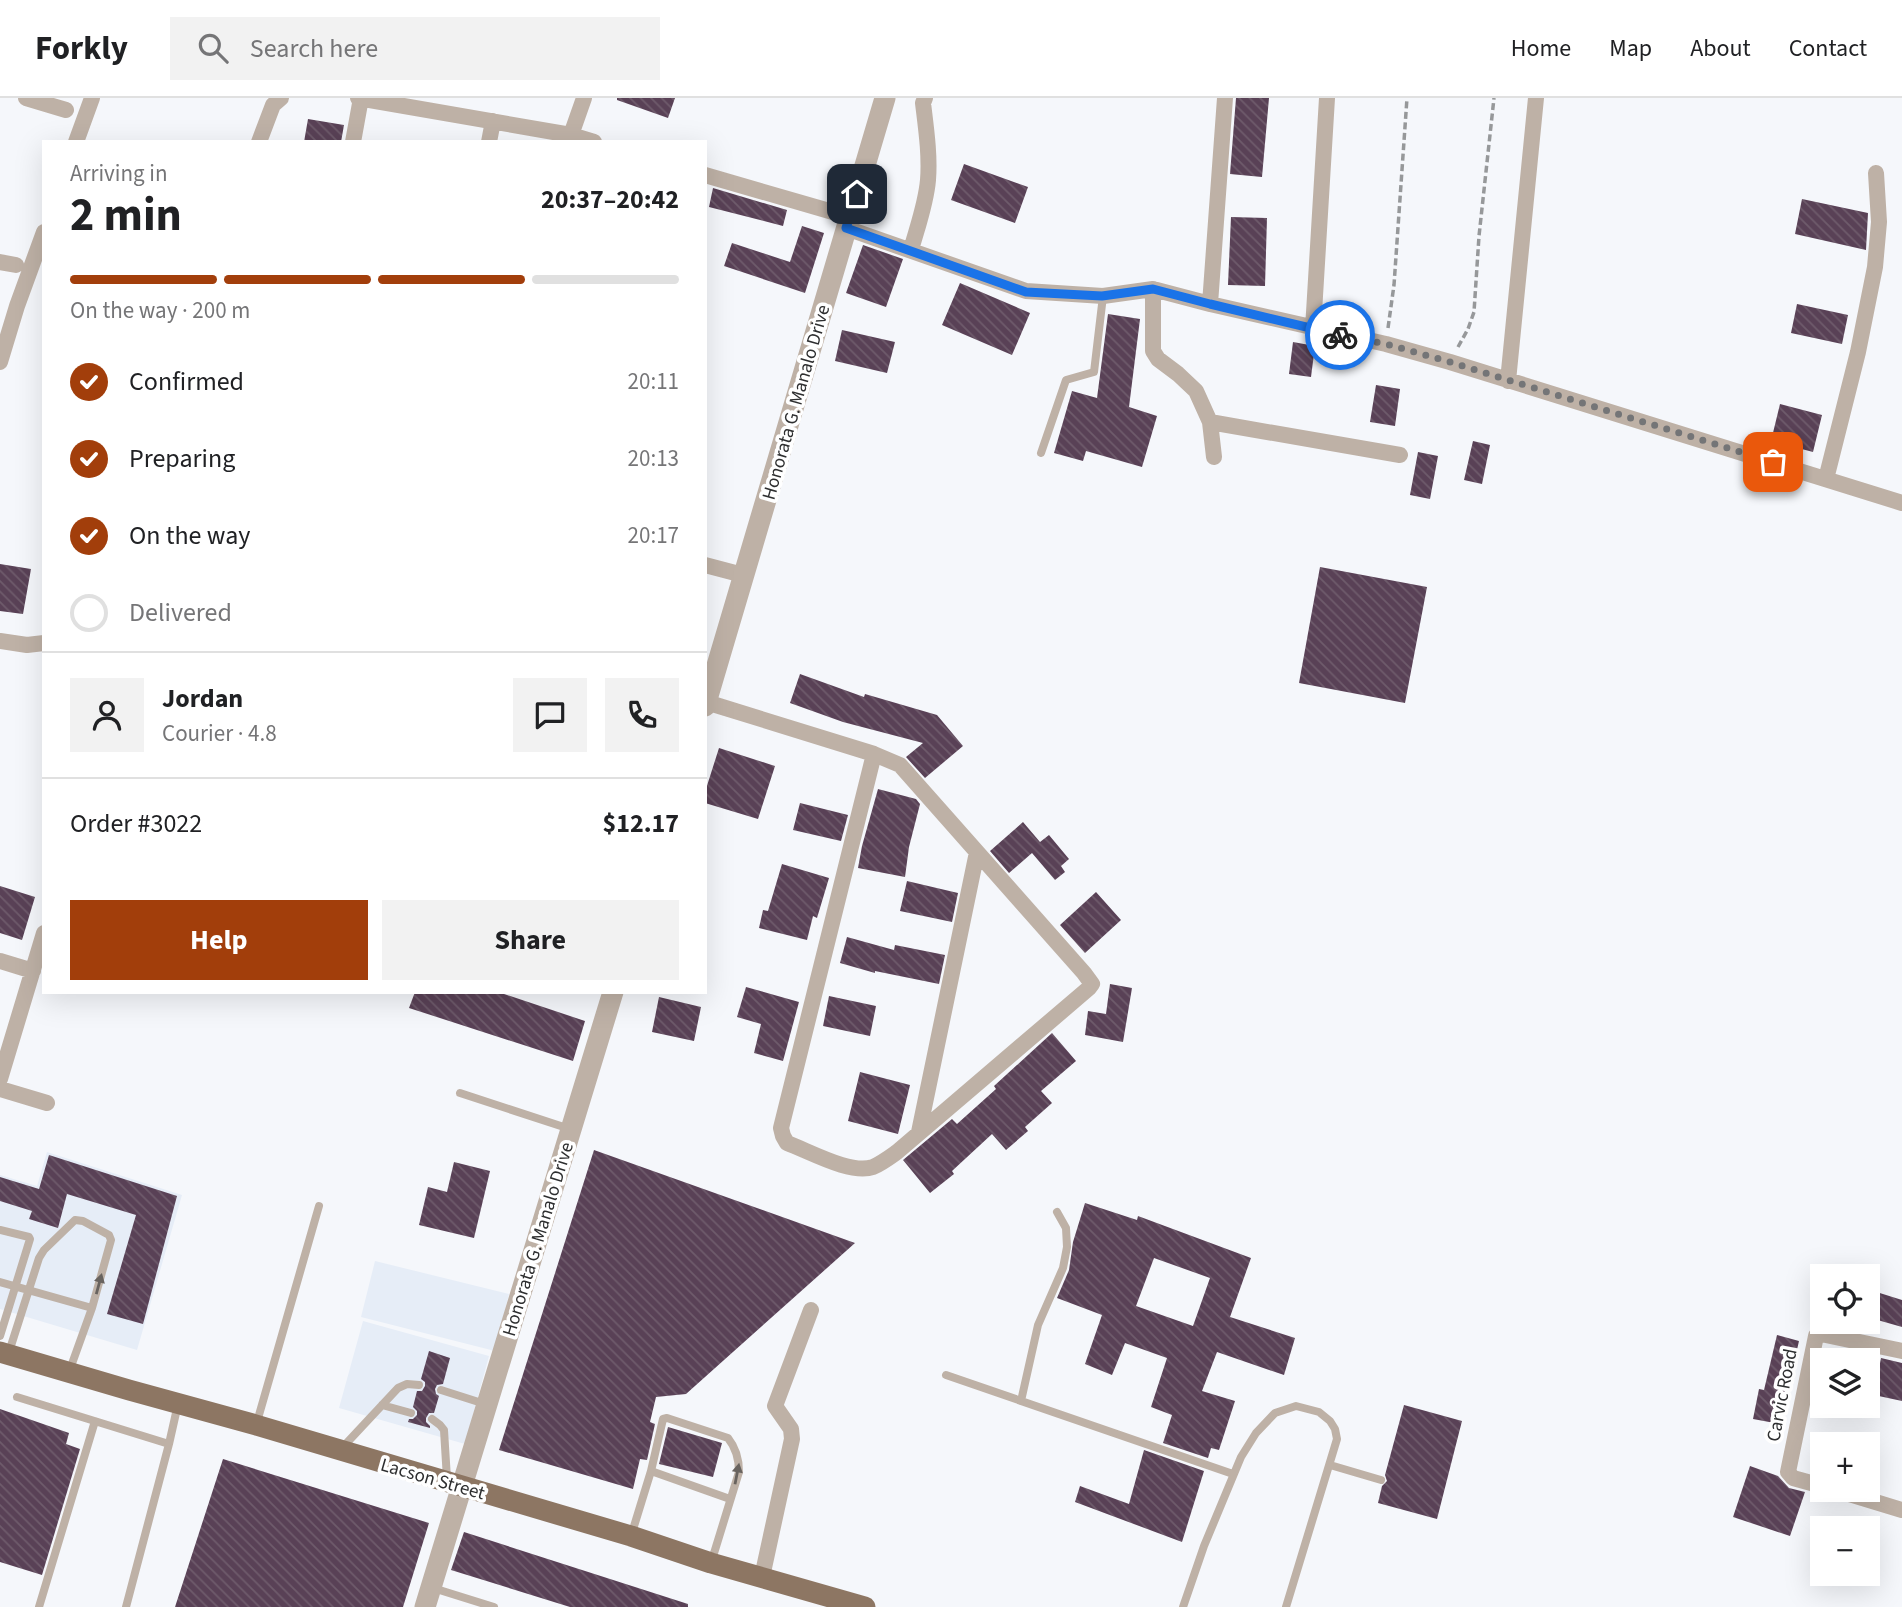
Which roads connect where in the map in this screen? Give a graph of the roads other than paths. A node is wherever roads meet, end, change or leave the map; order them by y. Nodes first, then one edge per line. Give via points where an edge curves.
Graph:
1 (26, 98) edge
2 (92, 98) edge
3 (281, 98) edge
4 (359, 98) edge
5 (584, 98) edge
6 (885, 98) edge
7 (925, 98) edge
8 (1225, 98) edge
9 (1327, 98) edge
10 (1536, 98) edge
11 (66, 110) dead end
12 (493, 121) junction
13 (571, 135) junction
14 (77, 140) edge
15 (260, 140) edge
16 (353, 140) edge
17 (489, 140) edge
18 (587, 140) edge
19 (1876, 173) dead end
20 (707, 176) edge
21 (848, 223) junction
22 (42, 237) edge
23 (911, 250) junction
24 (1153, 289) junction
25 (1102, 296) junction
26 (1210, 304) junction
27 (1313, 329) junction
28 (0, 362) edge
29 (1508, 381) junction
30 (1210, 422) junction
31 (1041, 453) dead end
32 (1400, 455) dead end
33 (1214, 457) dead end
34 (1826, 478) junction
35 (1902, 503) edge
36 (707, 566) edge
37 (743, 575) junction
38 (0, 641) edge
39 (42, 643) edge
40 (707, 701) edge
41 (707, 704) edge
42 (874, 754) junction
43 (977, 852) junction
44 (42, 940) edge
45 (0, 961) edge
46 (33, 971) junction
47 (612, 994) edge
48 (0, 1079) edge
49 (0, 1088) edge
50 (460, 1093) dead end
51 (47, 1102) dead end
52 (570, 1129) junction
53 (919, 1132) junction
54 (319, 1206) dead end
55 (1057, 1212) dead end
56 (0, 1230) edge
57 (0, 1282) edge
58 (16, 1287) junction
59 (30, 1291) junction
60 (92, 1308) junction
61 (811, 1310) dead end
62 (3, 1347) edge
63 (1902, 1351) edge
64 (68, 1372) junction
65 (946, 1375) dead end
66 (419, 1385) dead end
67 (441, 1390) dead end
68 (17, 1397) dead end
69 (1021, 1401) junction
70 (177, 1404) junction
71 (382, 1405) junction
72 (488, 1405) junction
73 (411, 1413) dead end
74 (432, 1419) dead end
75 (94, 1421) junction
76 (256, 1425) junction
77 (169, 1444) junction
78 (340, 1450) junction
79 (1330, 1465) junction
80 (651, 1471) junction
81 (1233, 1474) junction
82 (1381, 1479) dead end
83 (1810, 1483) edge
84 (455, 1484) junction
85 (730, 1499) junction
86 (1876, 1502) edge
87 (1902, 1510) edge
88 (631, 1536) junction
89 (710, 1563) junction
90 (762, 1577) junction
91 (428, 1597) edge
92 (39, 1607) edge
93 (126, 1607) edge
94 (494, 1607) edge
95 (863, 1607) edge
96 (1183, 1607) edge
97 (1286, 1607) edge

1 - 11 street
2 - 14 street
3 - 15 street via 273,105
4 - 12 street
4 - 16 street
5 - 13 street
6 - 21 street, Honorata G. Manalo Drive
7 - 23 street via 928,181
8 - 26 street
9 - 27 street
10 - 29 street
12 - 13 street
12 - 17 street
13 - 18 street
19 - 34 street via 1879,222 1875,267
20 - 21 street
21 - 23 street
21 - 37 street, Honorata G. Manalo Drive
22 - 28 street
23 - 25 street via 1026,292
24 - 25 street
24 - 26 street
24 - 30 street via 1153,351 1196,391
25 - 31 lane via 1094,372 1066,380
26 - 27 street
27 - 29 street via 1386,344
29 - 34 street
30 - 32 street
30 - 33 street
34 - 35 street
36 - 37 street
37 - 40 street, Honorata G. Manalo Drive
38 - 39 street
41 - 42 street
42 - 43 street via 900,765
42 - 53 street via 781,1128 787,1143 862,1169 885,1161
43 - 53 street
43 - 53 street via 1092,984
44 - 46 street
45 - 46 street
46 - 48 street
47 - 52 street, Honorata G. Manalo Drive
49 - 51 street
50 - 52 lane
52 - 72 street, Honorata G. Manalo Drive
54 - 76 lane
55 - 69 lane via 1066,1228 1063,1268 1038,1325
56 - 58 lane via 30,1239
57 - 58 lane
58 - 59 lane
58 - 62 lane
59 - 60 lane
60 -> 59 lane via 111,1240 83,1221 75,1220 44,1250
59 - 62 lane
60 - 64 lane
61 - 90 street via 775,1406 791,1429 792,1439
62 - 64 main road, Lacson Street
63 - 83 street, Carvic Road via 1816,1336 1788,1472
64 - 70 main road, Lacson Street
65 - 69 lane
66 - 71 lane via 398,1388
67 - 72 lane
68 - 75 lane
69 - 81 lane
70 - 76 main road, Lacson Street
70 - 77 lane
71 - 73 lane
71 - 78 lane
72 - 84 street, Honorata G. Manalo Drive
74 - 84 lane via 444,1430
75 - 77 lane
75 - 92 lane
76 - 78 main road, Lacson Street
77 - 93 lane
78 - 84 main road, Lacson Street
79 - 81 lane via 1337,1439 1331,1421 1319,1412 1296,1406 1275,1413 1256,1433
79 - 82 lane
79 - 97 lane
80 - 85 lane
85 -> 80 lane via 739,1462 728,1438 665,1418
80 - 88 lane
81 - 96 lane
84 - 88 main road, Lacson Street
84 - 91 street, Honorata G. Manalo Drive
85 - 89 lane
86 - 87 street
88 - 89 main road, Lacson Street
89 - 90 main road, Lacson Street
90 - 95 main road, Lacson Street
91 - 94 lane

